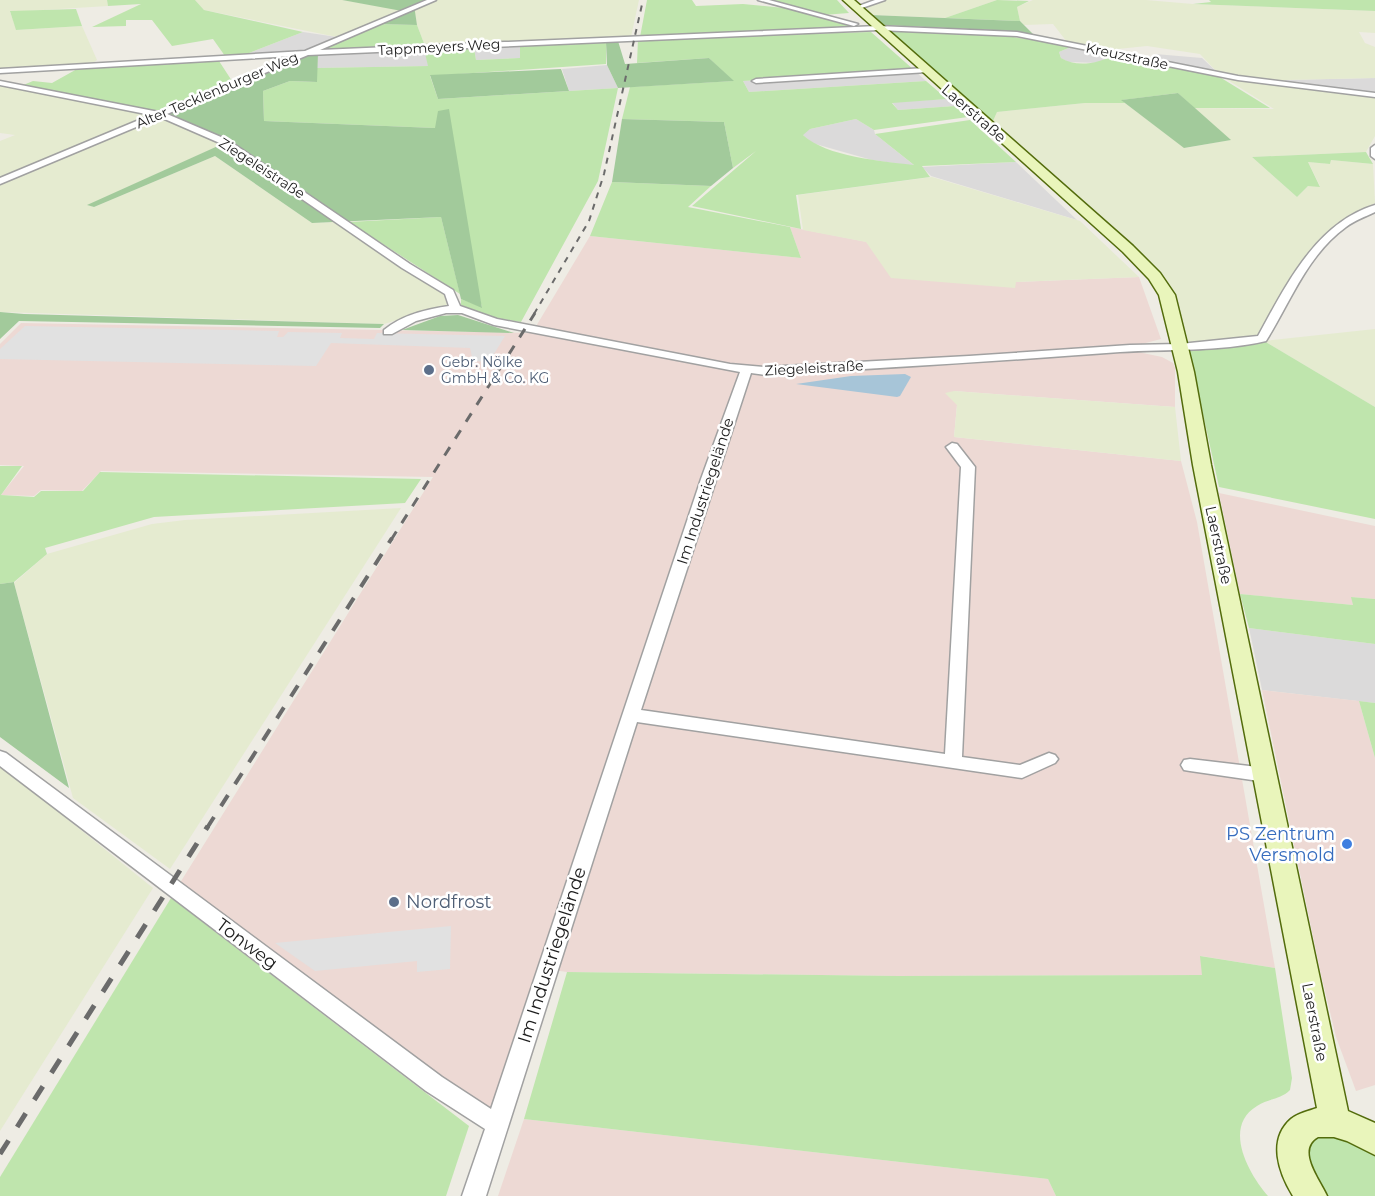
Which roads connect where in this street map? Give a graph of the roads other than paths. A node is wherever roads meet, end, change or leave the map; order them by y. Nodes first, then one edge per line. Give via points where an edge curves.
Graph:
1 (434, 0) edge
2 (761, 0) edge
3 (882, 0) edge
4 (852, 4) edge
5 (875, 28) junction
6 (304, 53) junction
7 (926, 70) junction
8 (0, 71) edge
9 (756, 81) dead end
10 (0, 83) edge
11 (1375, 95) edge
12 (159, 114) junction
13 (1375, 148) edge
14 (1375, 156) edge
15 (0, 181) edge
16 (1375, 208) edge
17 (454, 309) junction
18 (388, 332) dead end
19 (1180, 347) junction
20 (746, 371) junction
21 (952, 447) dead end
22 (632, 715) junction
23 (0, 757) edge
24 (1049, 759) dead end
25 (953, 762) junction
26 (1190, 765) dead end
27 (1266, 775) junction
28 (1335, 1121) junction
29 (497, 1125) junction
30 (1375, 1140) edge
31 (474, 1196) edge
32 (1311, 1196) edge

1 - 6 street, Alter Tecklenburger Weg
2 - 5 street
3 - 4 street, Laerstraße
4 - 5 main road, Laerstraße
5 - 6 street, Tappmeyers Weg
5 - 7 main road, Laerstraße
5 - 11 street, Kreuzstraße via 1017,34 1199,71
6 - 8 street, Tappmeyers Weg
6 - 12 street, Alter Tecklenburger Weg
7 - 9 street
7 - 19 main road, Laerstraße via 1155,276 1167,295
10 - 12 street, Ziegeleistraße
12 - 15 street, Alter Tecklenburger Weg
12 - 17 street, Ziegeleistraße via 225,142 449,292
13 - 14 street
16 - 19 street, Ziegeleistraße via 1340,226 1316,252 1288,291 1262,339
17 - 18 street, Ziegeleistraße via 427,314
17 - 20 street, Ziegeleistraße via 494,322
19 - 20 street, Ziegeleistraße
19 - 27 main road, Laerstraße
20 - 22 street, Im Industriegelände
21 - 25 street via 968,467
22 - 25 street
22 - 29 street, Im Industriegelände
23 - 29 street, Tonweg via 434,1084
24 - 25 street via 1022,772
26 - 27 street
27 - 28 main road, Laerstraße
28 - 30 main road
28 - 32 main road via 1317,1121 1303,1127 1294,1138 1293,1167
29 - 31 street, Im Industriegelände

